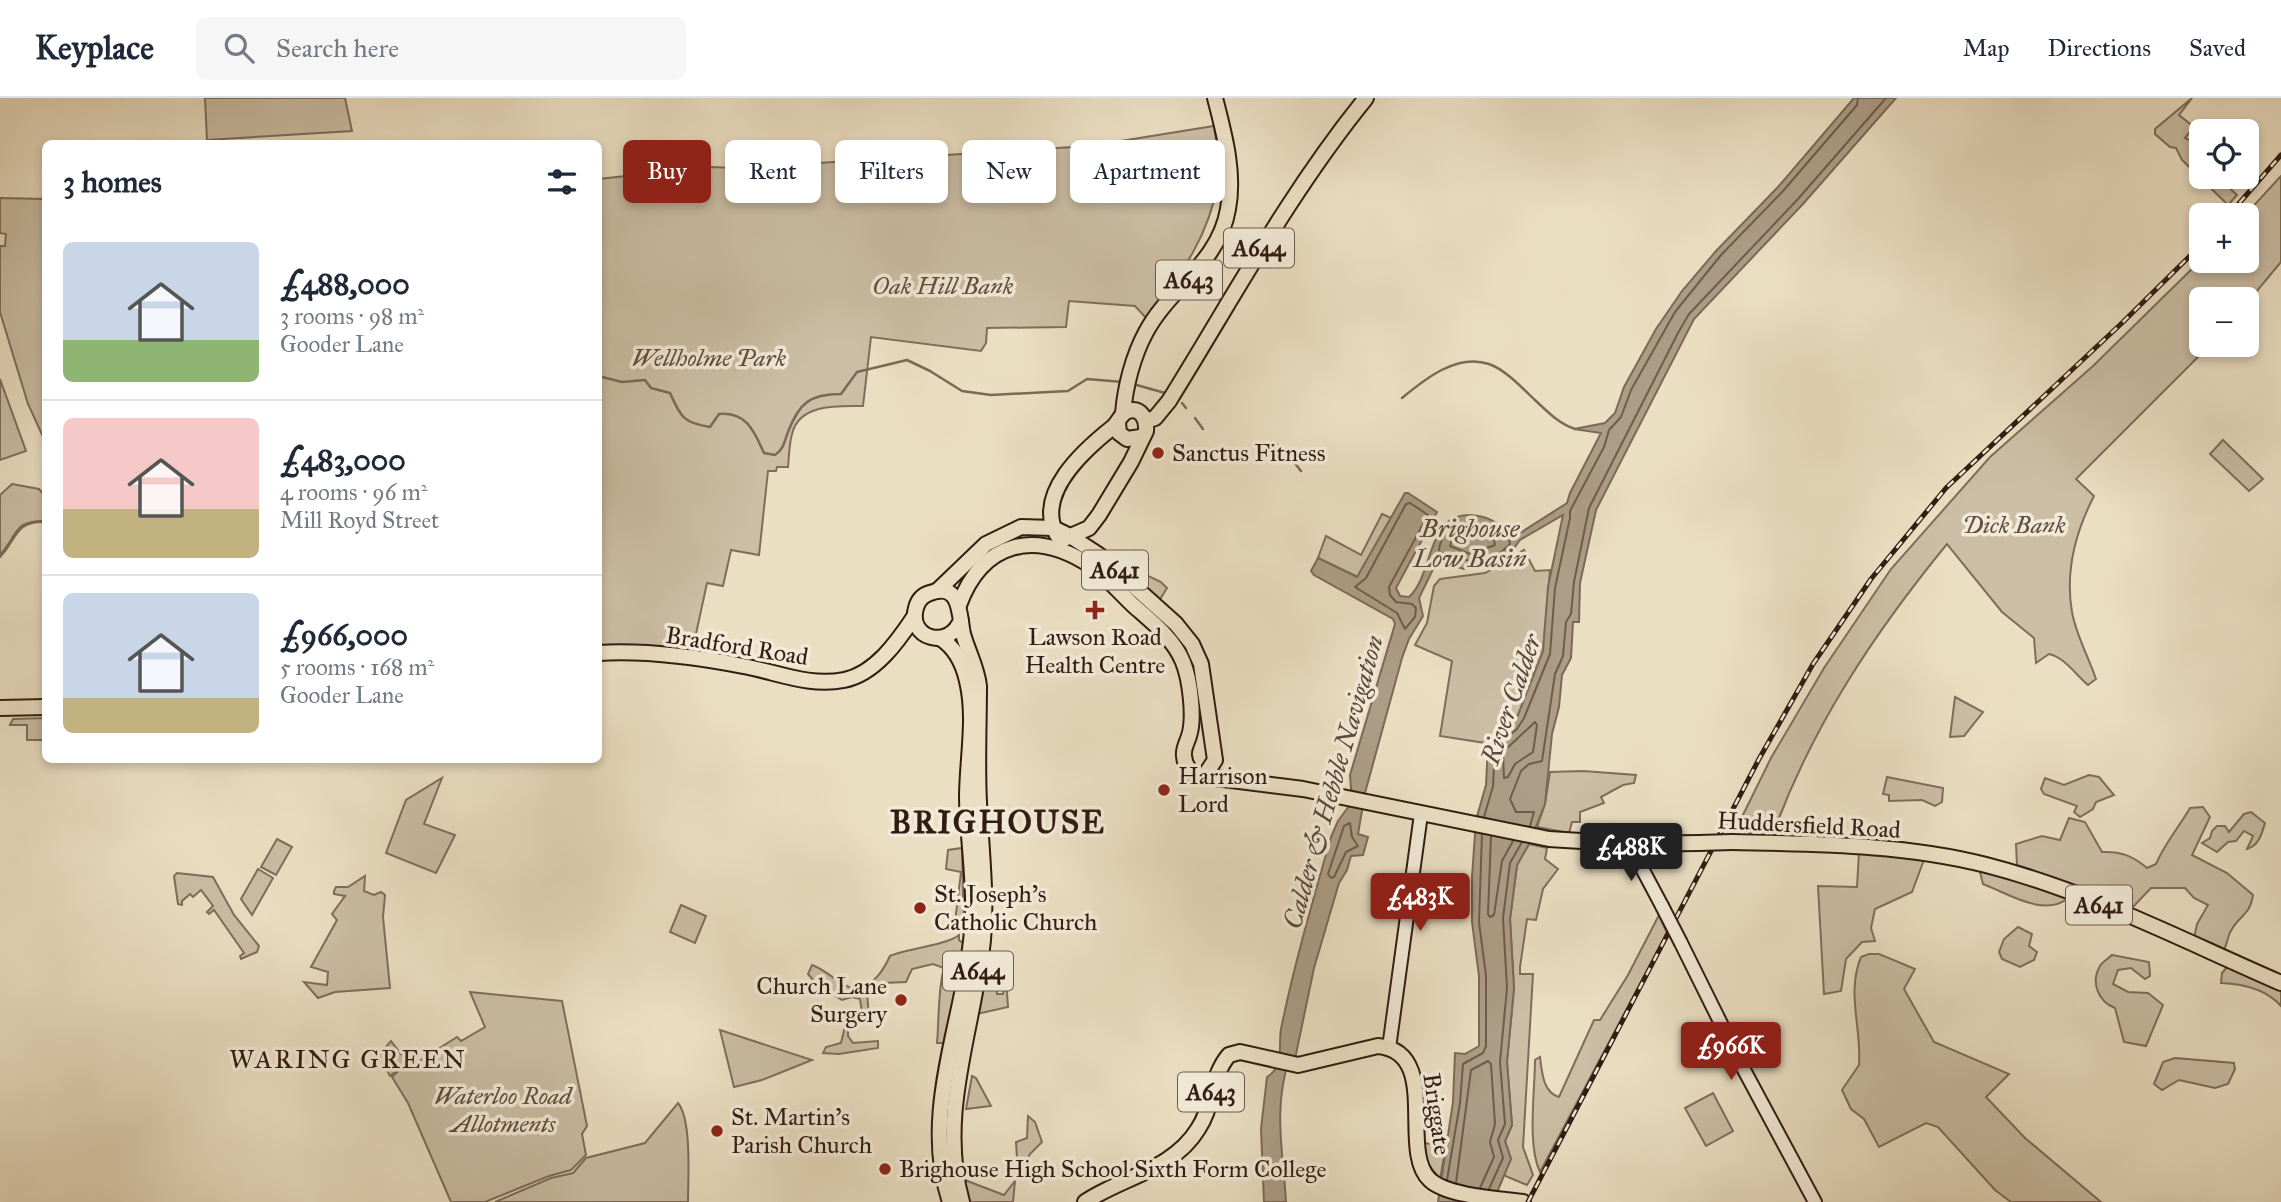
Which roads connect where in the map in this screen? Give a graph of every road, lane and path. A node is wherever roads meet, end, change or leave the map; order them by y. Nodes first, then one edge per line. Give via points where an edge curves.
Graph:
1 (1215, 98) edge
2 (1366, 98) edge
3 (1120, 418) junction
4 (1146, 421) junction
5 (1141, 437) junction
6 (1051, 506) junction
7 (1020, 527) junction
8 (1063, 539) junction
9 (937, 591) junction
10 (960, 612) junction
11 (914, 617) junction
12 (936, 638) junction
13 (898, 642) junction
14 (602, 653) edge
15 (42, 707) edge
16 (0, 708) edge
17 (1189, 735) junction
18 (1214, 754) junction
19 (1205, 775) junction
20 (1233, 780) junction
21 (1421, 814) junction
22 (1629, 844) junction
23 (2281, 983) edge
24 (1389, 1048) junction
25 (950, 1202) edge
26 (962, 1202) edge
27 (1085, 1202) edge
28 (1523, 1202) edge
29 (1815, 1202) edge

1 - 3 main road, A643 via 1229,172 1229,208 1208,258 1146,332
2 - 4 main road, A644 via 1313,166 1172,396 1155,418
3 - 4 main road via 1136,411
3 - 5 main road via 1119,433 1127,439
3 - 6 main road via 1072,465
4 - 5 main road
5 - 8 main road, A641 via 1111,498 1089,528
6 - 7 main road
6 - 8 main road
7 - 8 main road, A641
7 - 9 main road via 986,544
8 - 10 main road via 996,553 974,573
8 - 17 main road, A641 via 1069,554 1105,578 1177,652 1187,677
8 - 18 main road, A641 via 1099,555 1192,644 1200,664
9 - 10 main road via 948,593
9 - 11 main road via 920,599
10 - 12 main road via 953,632
10 - 26 main road, A644 via 979,686 984,916 952,1119
11 - 12 main road, A644 via 920,630
11 - 13 main road, Bradford Road
12 - 13 main road
12 - 25 main road, A644 via 954,649 968,685 967,798 973,891 968,964 939,1115 941,1170
13 - 14 main road, Bradford Road via 857,675 822,682 691,657
15 - 16 main road
17 - 18 main road via 1200,734
17 - 19 main road via 1184,751 1188,769
18 - 19 main road
18 - 20 main road via 1222,771
19 - 20 main road, Huddersfield Road / A641
20 - 21 main road, Huddersfield Road / A641 via 1303,789
21 - 22 main road, Huddersfield Road / A641 via 1549,839
21 - 24 street
22 - 23 main road, Huddersfield Road / A641, bridge via 1861,847 1985,865 2057,887
22 - 29 street, bridge
24 - 27 main road, A643 via 1373,1046 1289,1064 1240,1052 1229,1055 1215,1076 1200,1127 1167,1161
24 - 28 main road, Briggate via 1403,1058 1412,1074 1419,1160 1425,1175 1437,1185

